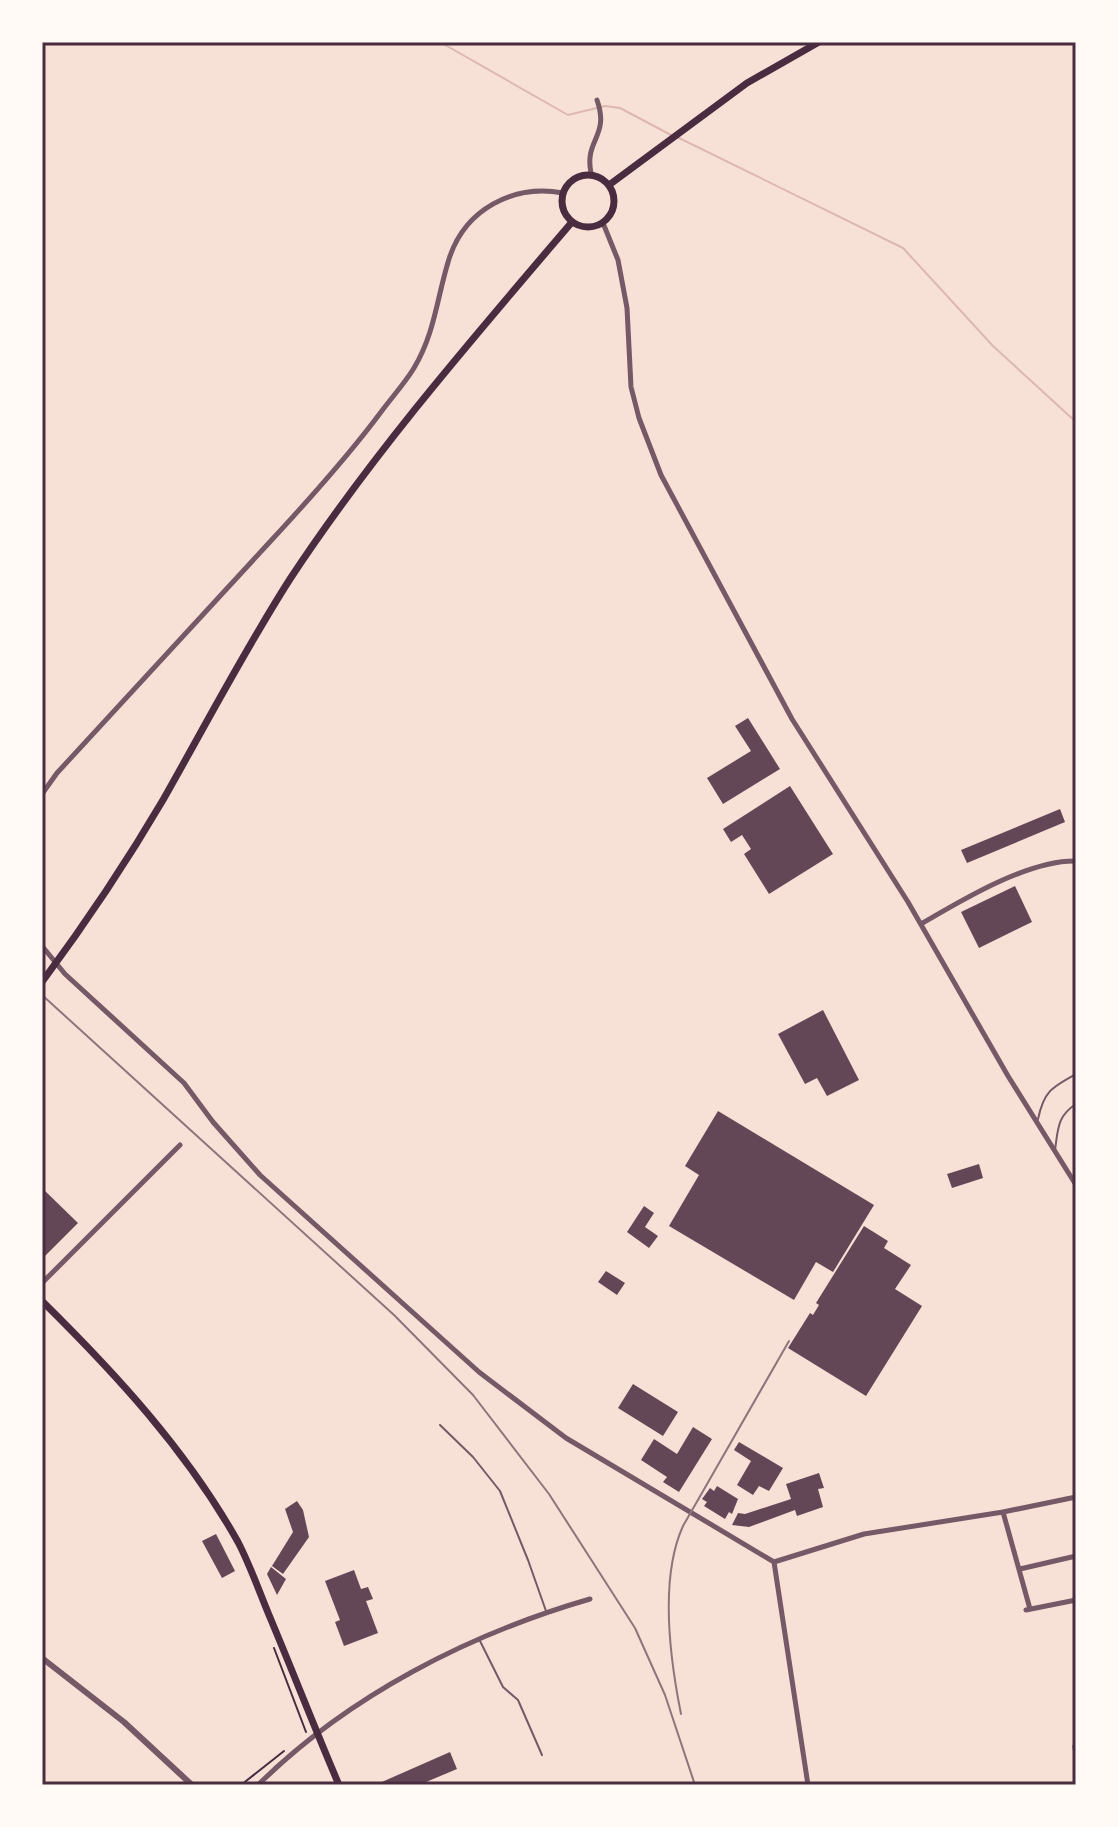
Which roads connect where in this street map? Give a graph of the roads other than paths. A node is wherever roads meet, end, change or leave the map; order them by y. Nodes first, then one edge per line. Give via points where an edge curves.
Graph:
1 (819, 42) edge
2 (599, 105) dead end
3 (591, 173) junction
4 (609, 185) junction
5 (563, 193) junction
6 (572, 222) junction
7 (603, 223) junction
8 (42, 794) edge
9 (1076, 861) edge
10 (921, 924) junction
11 (42, 946) edge
12 (42, 982) edge
13 (1076, 1074) edge
14 (1076, 1104) edge
15 (1037, 1123) junction
16 (180, 1145) dead end
17 (1055, 1151) junction
18 (1076, 1185) edge
19 (42, 1283) edge
20 (42, 1301) edge
21 (440, 1425) dead end
22 (1076, 1497) edge
23 (1003, 1512) junction
24 (1076, 1556) edge
25 (774, 1562) junction
26 (1020, 1569) junction
27 (590, 1599) dead end
28 (1076, 1600) edge
29 (546, 1612) junction
30 (479, 1640) junction
31 (42, 1658) edge
32 (318, 1734) junction
33 (542, 1755) dead end
34 (192, 1785) edge
35 (258, 1785) edge
36 (339, 1785) edge
37 (808, 1785) edge

1 - 4 main road via 747,83
2 - 3 street via 601,131 588,159
3 - 4 main road
3 - 5 main road via 572,181
4 - 7 main road via 614,205
5 - 6 main road via 563,208
5 - 8 street via 546,189 511,194 474,218 450,258 430,339 412,371 315,493
6 - 7 main road via 587,227
6 - 12 main road via 386,446 324,530 258,630 163,800
7 - 10 street via 618,260 627,308 631,387 661,475 792,719
9 - 10 street via 1044,865 983,888
10 - 15 street
11 - 25 street via 65,974 184,1083 260,1175 513,1400 590,1453
13 - 15 lane via 1044,1096
14 - 17 lane via 1056,1128
15 - 17 street
16 - 19 street
17 - 18 street
20 - 32 main road via 139,1403 205,1488 241,1549
21 - 29 lane via 500,1491
22 - 23 street
23 - 25 street via 864,1534
23 - 26 street
24 - 26 street
25 - 37 street
26 - 28 street via 1028,1610
27 - 29 street
29 - 30 street
30 - 32 street via 406,1676
30 - 33 lane via 503,1687 518,1700
31 - 34 street
32 - 35 street
32 - 36 main road

